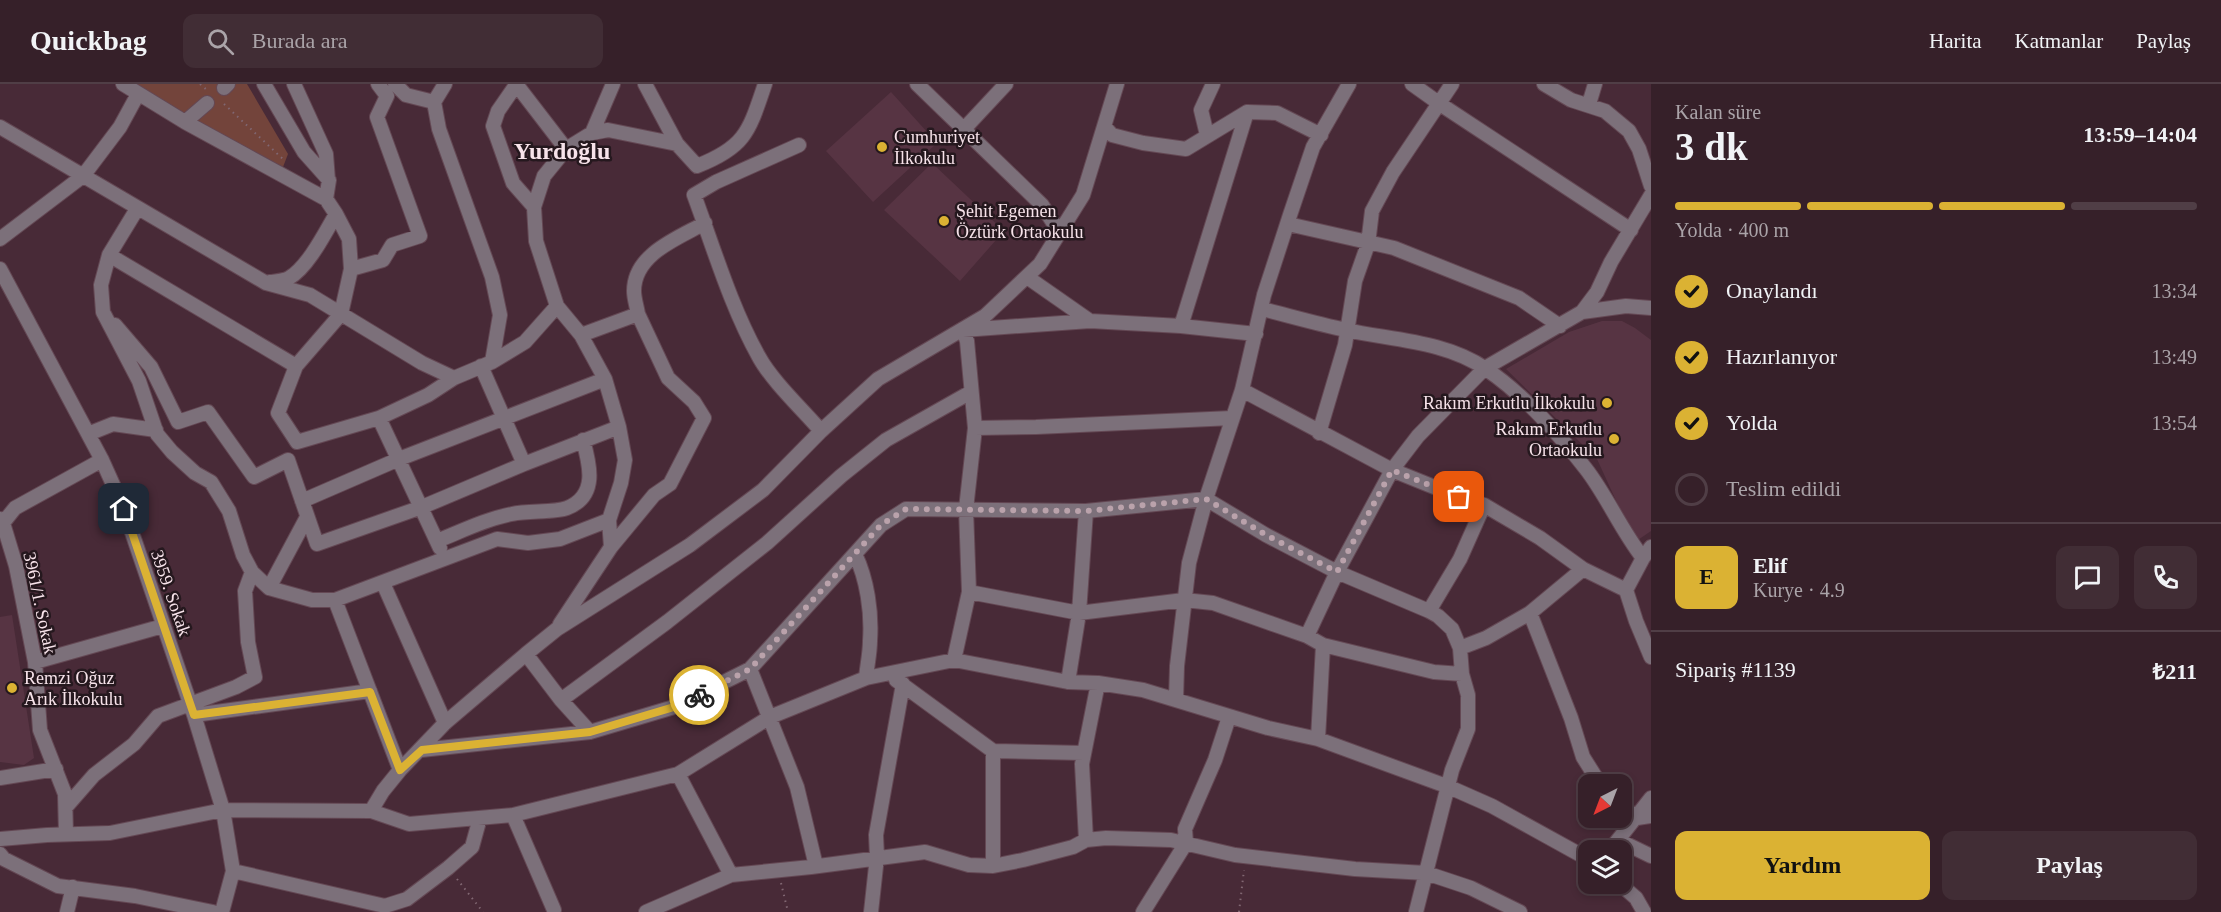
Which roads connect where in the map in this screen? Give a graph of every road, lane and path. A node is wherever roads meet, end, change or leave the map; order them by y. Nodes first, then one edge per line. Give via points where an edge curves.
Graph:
1 (123, 84) edge
2 (200, 84) edge
3 (264, 84) edge
4 (294, 84) edge
5 (307, 84) edge
6 (378, 84) edge
7 (395, 84) edge
8 (445, 84) edge
9 (516, 84) edge
10 (613, 84) edge
11 (645, 84) edge
12 (765, 84) edge
13 (916, 84) edge
14 (1006, 84) edge
15 (1117, 84) edge
16 (1213, 84) edge
17 (1349, 84) edge
18 (1412, 84) edge
19 (1452, 84) edge
20 (1544, 84) edge
21 (1595, 84) edge
22 (932, 89) edge
23 (138, 94) junction
24 (207, 97) joint
25 (434, 102) junction
26 (224, 104) dead end
27 (1440, 104) junction
28 (1589, 104) junction
29 (305, 106) junction
30 (1247, 112) junction
31 (185, 123) junction
32 (0, 127) edge
33 (1105, 127) junction
34 (964, 129) junction
35 (592, 133) junction
36 (1207, 135) junction
37 (1321, 135) junction
38 (677, 144) junction
39 (799, 145) dead end
40 (566, 149) junction
41 (291, 166) dead end
42 (83, 176) junction
43 (328, 180) junction
44 (1651, 186) edge
45 (1651, 195) edge
46 (326, 199) junction
47 (534, 207) junction
48 (137, 208) junction
49 (336, 214) junction
50 (705, 223) junction
51 (1288, 224) junction
52 (1631, 230) junction
53 (1059, 232) junction
54 (0, 239) edge
55 (1368, 244) junction
56 (109, 255) junction
57 (0, 269) edge
58 (351, 270) junction
59 (1027, 277) junction
60 (266, 283) junction
61 (557, 306) junction
62 (1651, 308) edge
63 (1262, 309) junction
64 (103, 312) junction
65 (1582, 312) junction
66 (341, 314) junction
67 (638, 315) junction
68 (1090, 321) junction
69 (1181, 326) junction
70 (1560, 326) junction
71 (963, 330) junction
72 (1347, 330) junction
73 (1256, 334) junction
74 (581, 335) junction
75 (487, 364) junction
76 (296, 366) junction
77 (1485, 368) junction
78 (454, 378) junction
79 (605, 379) junction
80 (1242, 390) junction
81 (971, 392) junction
82 (379, 418) junction
83 (505, 418) junction
84 (1232, 418) junction
85 (619, 427) junction
86 (975, 428) junction
87 (156, 430) junction
88 (821, 430) junction
89 (1319, 433) junction
90 (88, 434) junction
91 (584, 440) junction
92 (297, 442) junction
93 (399, 459) junction
94 (102, 460) junction
95 (288, 460) junction
96 (524, 464) junction
97 (1392, 470) junction
98 (1206, 499) junction
99 (302, 501) junction
100 (1484, 505) junction
101 (422, 507) junction
102 (966, 509) junction
103 (1086, 511) junction
104 (308, 517) junction
105 (609, 520) junction
106 (1, 523) edge
107 (437, 541) junction
108 (611, 547) junction
109 (1647, 553) edge
110 (855, 554) junction
111 (444, 559) junction
112 (1583, 569) junction
113 (1337, 572) junction
114 (252, 573) junction
115 (383, 583) junction
116 (269, 588) junction
117 (1626, 590) junction
118 (969, 592) junction
119 (335, 600) junction
120 (1184, 600) junction
121 (1429, 611) junction
122 (1079, 613) junction
123 (1530, 614) junction
124 (163, 626) junction
125 (557, 628) junction
126 (1307, 636) junction
127 (1323, 645) junction
128 (1460, 648) junction
129 (526, 654) junction
130 (1651, 657) edge
131 (954, 660) junction
132 (35, 662) junction
133 (750, 669) junction
134 (885, 674) junction
135 (1462, 674) junction
136 (866, 678) junction
137 (1068, 682) junction
138 (1098, 683) junction
139 (903, 684) junction
140 (370, 692) junction
141 (561, 700) junction
142 (1176, 700) junction
143 (192, 709) junction
144 (770, 717) junction
145 (1229, 717) junction
146 (445, 723) junction
147 (590, 732) junction
148 (1318, 739) junction
149 (422, 750) junction
150 (993, 751) junction
151 (1084, 753) junction
152 (57, 769) junction
153 (400, 770) junction
154 (678, 774) junction
155 (1593, 774) edge
156 (0, 778) edge
157 (1449, 787) junction
158 (1651, 798) edge
159 (66, 807) junction
160 (223, 810) junction
161 (371, 811) junction
162 (1632, 814) edge
163 (513, 815) junction
164 (1651, 816) edge
165 (480, 818) junction
166 (1637, 818) junction
167 (66, 834) junction
168 (0, 839) edge
169 (1086, 840) junction
170 (1618, 840) edge
171 (1186, 843) junction
172 (1632, 850) edge
173 (1578, 853) edge
174 (0, 854) edge
175 (1246, 856) junction
176 (1651, 856) edge
177 (877, 857) junction
178 (816, 866) junction
179 (993, 866) junction
180 (448, 868) junction
181 (233, 871) junction
182 (778, 871) junction
183 (1426, 873) junction
184 (731, 875) junction
185 (73, 887) junction
186 (1631, 894) edge
187 (1636, 898) junction
188 (1651, 906) edge
189 (557, 911) edge
190 (67, 912) edge
191 (213, 912) edge
192 (222, 912) edge
193 (483, 912) edge
194 (646, 912) edge
195 (788, 912) edge
196 (871, 912) edge
197 (1143, 912) edge
198 (1239, 912) edge
199 (1416, 912) edge
200 (1520, 912) edge
201 (1644, 912) edge

1 - 23 street
2 - 24 path
3 - 43 street via 304,152
4 - 29 street
5 - 29 street
6 - 58 street via 387,96 377,117 420,236 392,245 383,260
7 - 25 street via 406,95
8 - 25 street
9 - 40 street
9 - 47 street via 493,126 513,183
10 - 35 street
11 - 38 street
12 - 38 street via 751,124 738,144 697,166
13 - 22 street
14 - 34 street
15 - 33 street
16 - 36 street via 1201,110
17 - 37 street
18 - 27 street
19 - 27 street
20 - 28 street via 1571,100
21 - 28 street
22 - 34 street
23 - 31 street
23 - 42 street via 120,127
24 - 31 street
25 - 75 street via 439,129 492,277 500,315
26 - 41 path
27 - 52 street
27 - 55 street via 1393,172 1372,211
28 - 44 street via 1629,130
29 - 43 street via 326,154
30 - 36 street
30 - 37 street via 1277,113
30 - 69 street
31 - 46 street
32 - 42 street
33 - 36 street via 1112,135 1186,149
33 - 53 street via 1083,195
34 - 53 street via 1042,205
35 - 38 street via 608,130
35 - 40 street
37 - 51 street via 1313,147
39 - 50 street via 694,195
40 - 47 street via 544,176
42 - 48 street
42 - 54 street
43 - 46 street
45 - 52 street
46 - 49 street
47 - 61 street via 536,241
48 - 56 street
48 - 60 street
49 - 58 street via 349,239
49 - 60 street via 321,242 300,268 288,278
50 - 67 street via 658,249 640,268 634,291
50 - 88 street via 760,359
51 - 55 street
51 - 63 street
52 - 65 street
53 - 59 street via 1040,264
55 - 70 street via 1394,248 1519,298
55 - 72 street via 1355,280
56 - 64 street via 101,285
56 - 76 street
57 - 90 street, 3959. Sokak
58 - 66 street
59 - 68 street
59 - 71 street via 985,316
60 - 66 street via 310,295
61 - 74 street
61 - 75 street via 525,342
62 - 65 street via 1626,306
63 - 72 street
63 - 73 street
64 - 87 street via 139,381
64 - 95 street via 152,367 178,422 208,412 254,477
65 - 70 street
66 - 76 street
66 - 78 street
67 - 74 street
67 - 108 street via 668,378 704,418 670,484 654,495
68 - 69 street
68 - 71 street
69 - 73 street
70 - 77 street
71 - 81 street
71 - 88 street via 878,380
72 - 77 street via 1438,347
72 - 89 street
73 - 80 street
74 - 79 street
75 - 78 street
75 - 83 street
76 - 92 street via 278,413
77 - 97 street via 1418,436
77 - 109 street via 1556,432 1588,471 1628,539
78 - 82 street
79 - 83 street
79 - 85 street
80 - 84 street
80 - 89 street
81 - 86 street
81 - 141 street via 886,440 749,557
82 - 92 street
82 - 93 street
83 - 93 street
83 - 96 street
84 - 86 street
84 - 98 street
85 - 91 street
85 - 105 street via 625,460
86 - 102 street
87 - 90 street via 113,424
87 - 114 street via 172,452 211,482 229,511
88 - 125 street via 763,490 690,545
89 - 97 street
90 - 94 street, 3959. Sokak
91 - 96 street
91 - 107 street via 590,485 580,500 567,509 495,517
92 - 95 street
93 - 99 street
93 - 101 street
94 - 106 street via 15,508
94 - 124 street, 3959. Sokak via 124,509
95 - 99 street
96 - 101 street
97 - 100 street
97 - 113 street
98 - 103 street
98 - 113 street
98 - 120 street
99 - 104 street
100 - 112 street
100 - 121 street via 1460,559
101 - 104 street via 317,544
101 - 107 street
102 - 103 street
102 - 110 street via 906,509 881,525
102 - 118 street
103 - 122 street
104 - 116 street
105 - 108 street
105 - 111 street via 560,539 528,543 497,539
106 - 132 street, 3961/1. Sokak via 15,566
107 - 111 street
108 - 125 street
109 - 117 street
110 - 133 street
110 - 136 street via 864,572 869,615
111 - 115 street
112 - 117 street
112 - 123 street
113 - 121 street
113 - 126 street
114 - 116 street
114 - 143 street via 245,591 255,677
115 - 119 street
115 - 146 street
116 - 119 street via 312,600
117 - 130 street
118 - 122 street
118 - 131 street
119 - 140 street
120 - 122 street
120 - 126 street via 1213,603
120 - 142 street
121 - 128 street via 1452,629
122 - 137 street
123 - 128 street
123 - 155 street via 1582,757
124 - 132 street
124 - 143 street, 3959. Sokak
125 - 129 street
126 - 127 street
127 - 135 street via 1434,672
127 - 148 street
128 - 135 street
129 - 141 street
129 - 146 street
131 - 134 street
131 - 137 street
132 - 152 street, 3961/1. Sokak via 40,730
133 - 144 street
133 - 147 street via 674,707
134 - 136 street
134 - 139 street
135 - 157 street via 1468,695 1468,729
136 - 144 street
137 - 138 street
138 - 142 street
138 - 151 street
139 - 150 street
139 - 177 street via 876,835
140 - 143 street
140 - 153 street
141 - 147 street
142 - 145 street
143 - 159 street via 158,716 134,744 94,775
143 - 160 street, 3959. Sokak
144 - 154 street
144 - 178 street via 797,787
145 - 148 street
145 - 171 street via 1185,829
146 - 149 street
147 - 149 street
148 - 157 street
149 - 153 street
150 - 151 street
150 - 179 street
151 - 169 street
152 - 156 street
152 - 159 street, 3961/1. Sokak
153 - 161 street
154 - 163 street
154 - 184 street
157 - 173 street
157 - 183 street
158 - 166 street
159 - 167 street, 3961/1. Sokak
160 - 161 street
160 - 167 street via 110,833
160 - 181 street, 3959. Sokak
161 - 165 street via 409,824
162 - 166 street
163 - 165 street
163 - 189 street
164 - 166 street
165 - 180 street via 472,847
166 - 170 street
167 - 168 street
169 - 171 street
169 - 179 street via 1073,848
171 - 175 street
171 - 197 street
172 - 176 street
174 - 185 street via 58,886
175 - 183 street
175 - 198 path
177 - 178 street
177 - 179 street via 925,852 969,865
177 - 196 street
178 - 182 street
180 - 181 street via 407,899 385,906
180 - 193 path
181 - 192 street
182 - 184 street
182 - 195 path
183 - 199 street
183 - 200 street via 1471,888
184 - 194 street
185 - 190 street
185 - 191 street
186 - 187 street
187 - 188 street
187 - 201 street

